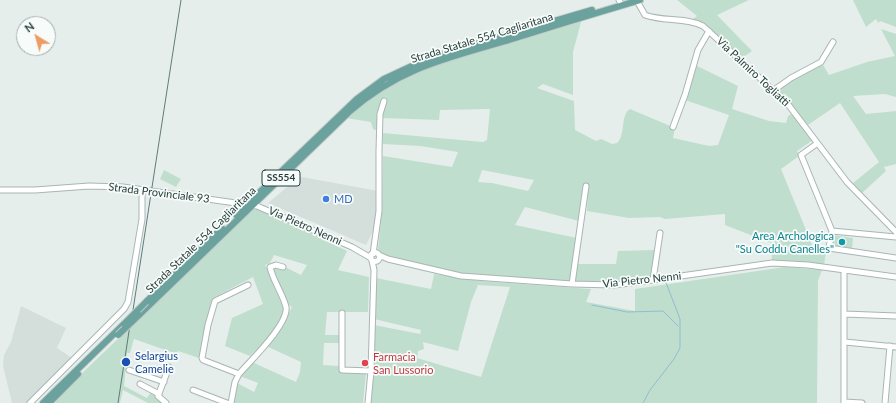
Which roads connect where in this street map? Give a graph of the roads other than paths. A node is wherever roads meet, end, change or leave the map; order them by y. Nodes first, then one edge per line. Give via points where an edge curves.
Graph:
1 (622, 1) edge
2 (638, 1) edge
3 (709, 32) junction
4 (833, 42) dead end
5 (774, 90) junction
6 (384, 101) dead end
7 (673, 127) dead end
8 (815, 145) dead end
9 (586, 186) dead end
10 (0, 190) edge
11 (142, 190) junction
12 (249, 205) junction
13 (832, 231) junction
14 (896, 232) edge
15 (660, 233) dead end
16 (896, 237) edge
17 (375, 257) junction
18 (896, 258) edge
19 (283, 267) dead end
20 (844, 271) junction
21 (896, 277) edge
22 (653, 280) junction
23 (572, 284) junction
24 (248, 285) dead end
25 (342, 313) dead end
26 (845, 314) junction
27 (896, 316) edge
28 (845, 342) junction
29 (890, 346) junction
30 (896, 347) edge
31 (169, 367) dead end
32 (129, 370) dead end
33 (371, 371) junction
34 (239, 374) junction
35 (164, 382) junction
36 (140, 384) dead end
37 (193, 390) dead end
38 (58, 391) junction
39 (158, 394) junction
40 (844, 402) edge
41 (30, 403) edge
42 (43, 403) edge
43 (49, 403) edge
44 (166, 403) edge
45 (227, 403) edge
46 (231, 403) edge
47 (368, 403) edge
48 (862, 403) edge
49 (885, 403) edge

1 - 12 main road, Strada Statale 554 Cagliaritana / SS554 via 449,52 414,64 384,79 356,98
2 - 3 street, Via Palmiro Togliatti via 645,15 697,23
2 - 12 main road, Strada Statale 554 Cagliaritana / SS554 via 437,61 401,75 354,107
3 - 5 street, Via Palmiro Togliatti
3 - 7 street via 698,50 686,95
4 - 5 street via 821,62
5 - 14 street, Via Palmiro Togliatti via 791,107 848,182
6 - 17 street via 380,114 379,211
8 - 13 street via 802,155
9 - 23 street
10 - 11 street, Strada Provinciale 93 via 90,186
11 - 12 street, Strada Provinciale 93
11 - 41 street via 142,219 128,302 124,309
12 - 17 street, Via Pietro Nenni via 265,208 352,247 362,254
12 - 38 main road, Strada Statale 554 Cagliaritana / SS554, bridge via 139,315
12 - 38 main road, Strada Statale 554 Cagliaritana / SS554, bridge via 146,302
13 - 16 street
13 - 18 street via 829,248
15 - 22 street
17 - 23 street, Via Pietro Nenni via 461,276
17 - 33 street
19 - 34 street via 276,265 270,268 286,307 285,315 279,326
20 - 21 street, Via Pietro Nenni
20 - 22 street, Via Pietro Nenni via 772,263
20 - 26 street
22 - 23 street, Via Pietro Nenni via 614,285
24 - 34 street via 216,300 202,358
25 - 33 street via 342,370
26 - 27 street
26 - 28 street
28 - 29 street
28 - 40 street
29 - 30 street
29 - 49 street
31 - 35 street
32 - 35 street
33 - 47 street
34 - 46 street
35 - 39 street
36 - 39 street
37 - 45 street
38 - 42 main road, Strada Statale 554 Cagliaritana / SS554
38 - 43 main road, Strada Statale 554 Cagliaritana / SS554
39 - 44 street
40 - 48 street

